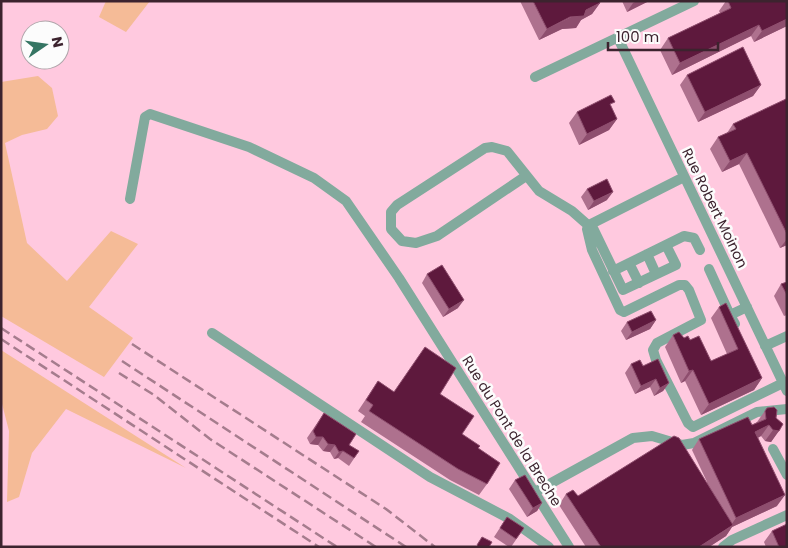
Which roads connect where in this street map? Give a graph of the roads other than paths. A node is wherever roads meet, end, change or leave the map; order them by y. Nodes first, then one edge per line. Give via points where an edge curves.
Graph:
1 (694, 1) edge
2 (618, 38) junction
3 (535, 77) dead end
4 (526, 176) junction
5 (684, 176) junction
6 (130, 199) dead end
7 (590, 225) junction
8 (666, 245) junction
9 (700, 250) dead end
10 (647, 254) junction
11 (630, 263) junction
12 (709, 269) dead end
13 (613, 271) junction
14 (656, 274) junction
15 (639, 283) junction
16 (747, 307) junction
17 (730, 315) junction
18 (738, 331) edge
19 (212, 333) dead end
20 (787, 336) edge
21 (765, 346) junction
22 (785, 387) edge
23 (787, 409) edge
24 (773, 449) dead end
25 (787, 475) edge
26 (534, 492) junction
27 (787, 514) edge
28 (549, 547) edge
29 (569, 547) edge
30 (723, 547) edge

1 - 2 street
2 - 3 street
2 - 5 street, Rue Robert Moinon
4 - 4 street via 507,151 485,148 397,205 391,212 391,229 402,241 423,241 437,236
4 - 7 street via 539,190
5 - 7 street
5 - 16 street, Rue Robert Moinon
6 - 26 street, Rue du Pont de la Breche via 146,117 150,114 249,147 314,178 346,201
7 - 13 street
7 - 22 street via 588,237 592,250 620,310 624,312 680,285 689,290 701,320 657,343 653,350 688,424 699,426
8 - 9 street via 690,236
8 - 10 street
8 - 14 street via 676,265
10 - 11 street
10 - 14 street
11 - 13 street
11 - 15 street
12 - 17 street
13 - 15 street via 623,290
14 - 15 street
16 - 17 street
16 - 21 street, Rue Robert Moinon
17 - 18 street
19 - 28 street via 430,477 510,519
20 - 21 street
21 - 22 street, Rue Robert Moinon
23 - 26 street via 756,412 682,445 652,436 633,438
24 - 25 street
26 - 29 street, Rue du Pont de la Breche
27 - 30 street

